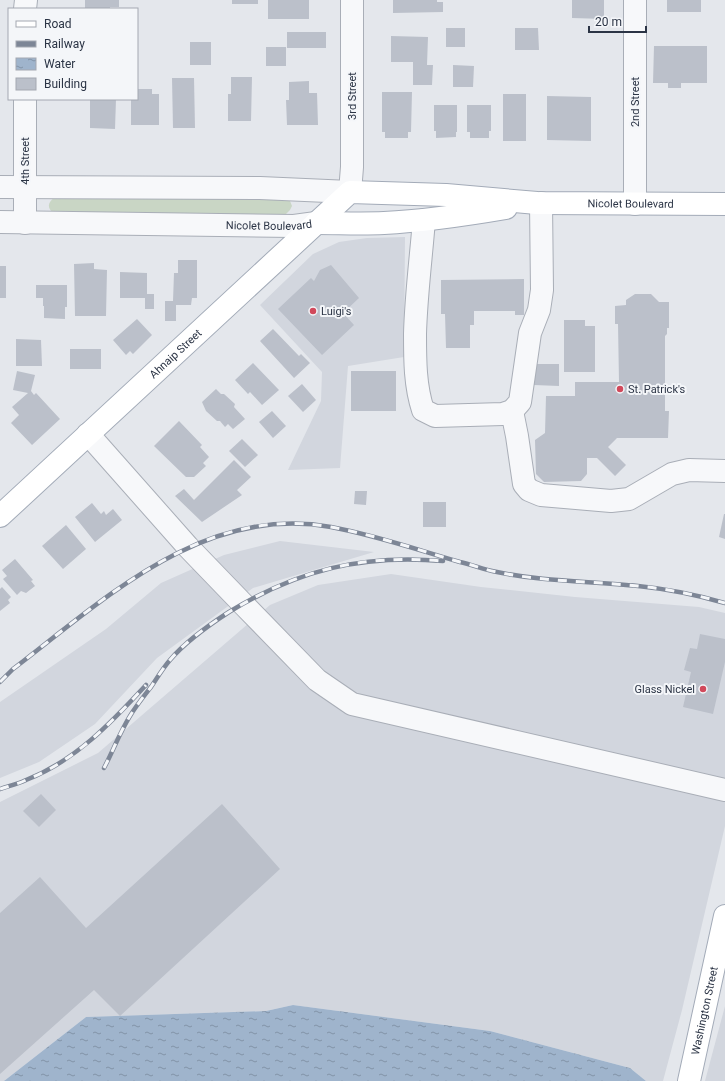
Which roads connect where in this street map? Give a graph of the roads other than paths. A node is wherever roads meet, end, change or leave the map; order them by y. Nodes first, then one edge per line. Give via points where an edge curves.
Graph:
1 (352, 0) edge
2 (635, 0) edge
3 (25, 100) edge
4 (0, 187) edge
5 (25, 188) junction
6 (350, 192) junction
7 (539, 203) junction
8 (635, 204) junction
9 (725, 204) edge
10 (424, 220) junction
11 (0, 222) edge
12 (25, 223) junction
13 (316, 223) junction
14 (512, 411) junction
15 (88, 434) junction
16 (725, 470) edge
17 (0, 516) edge
18 (725, 790) edge
19 (725, 916) edge
20 (689, 1081) edge

1 - 6 street, 3rd Street
2 - 8 street, 2nd Street
3 - 5 street, 4th Street
4 - 5 street, Nicolet Boulevard
5 - 6 street, Nicolet Boulevard via 260,188
5 - 12 street, 4th Street
6 - 7 main road, Nicolet Boulevard via 446,195
6 - 13 main road, Ahnaip Street
7 - 8 main road, Nicolet Boulevard
7 - 10 main road, Nicolet Boulevard
7 - 14 street via 542,290 539,310 530,333 520,402
8 - 9 main road, Nicolet Boulevard
10 - 13 main road, Nicolet Boulevard
10 - 14 street via 416,305 415,360 418,396 423,410 435,416 503,414
11 - 12 street, Nicolet Boulevard
12 - 13 street, Nicolet Boulevard via 294,226
13 - 15 main road, Ahnaip Street
14 - 16 street via 524,484 529,490 540,494 611,500 629,499 672,474 689,470
15 - 17 main road, Ahnaip Street
15 - 18 street via 188,547 306,669 317,680 352,704
19 - 20 main road, Washington Street

